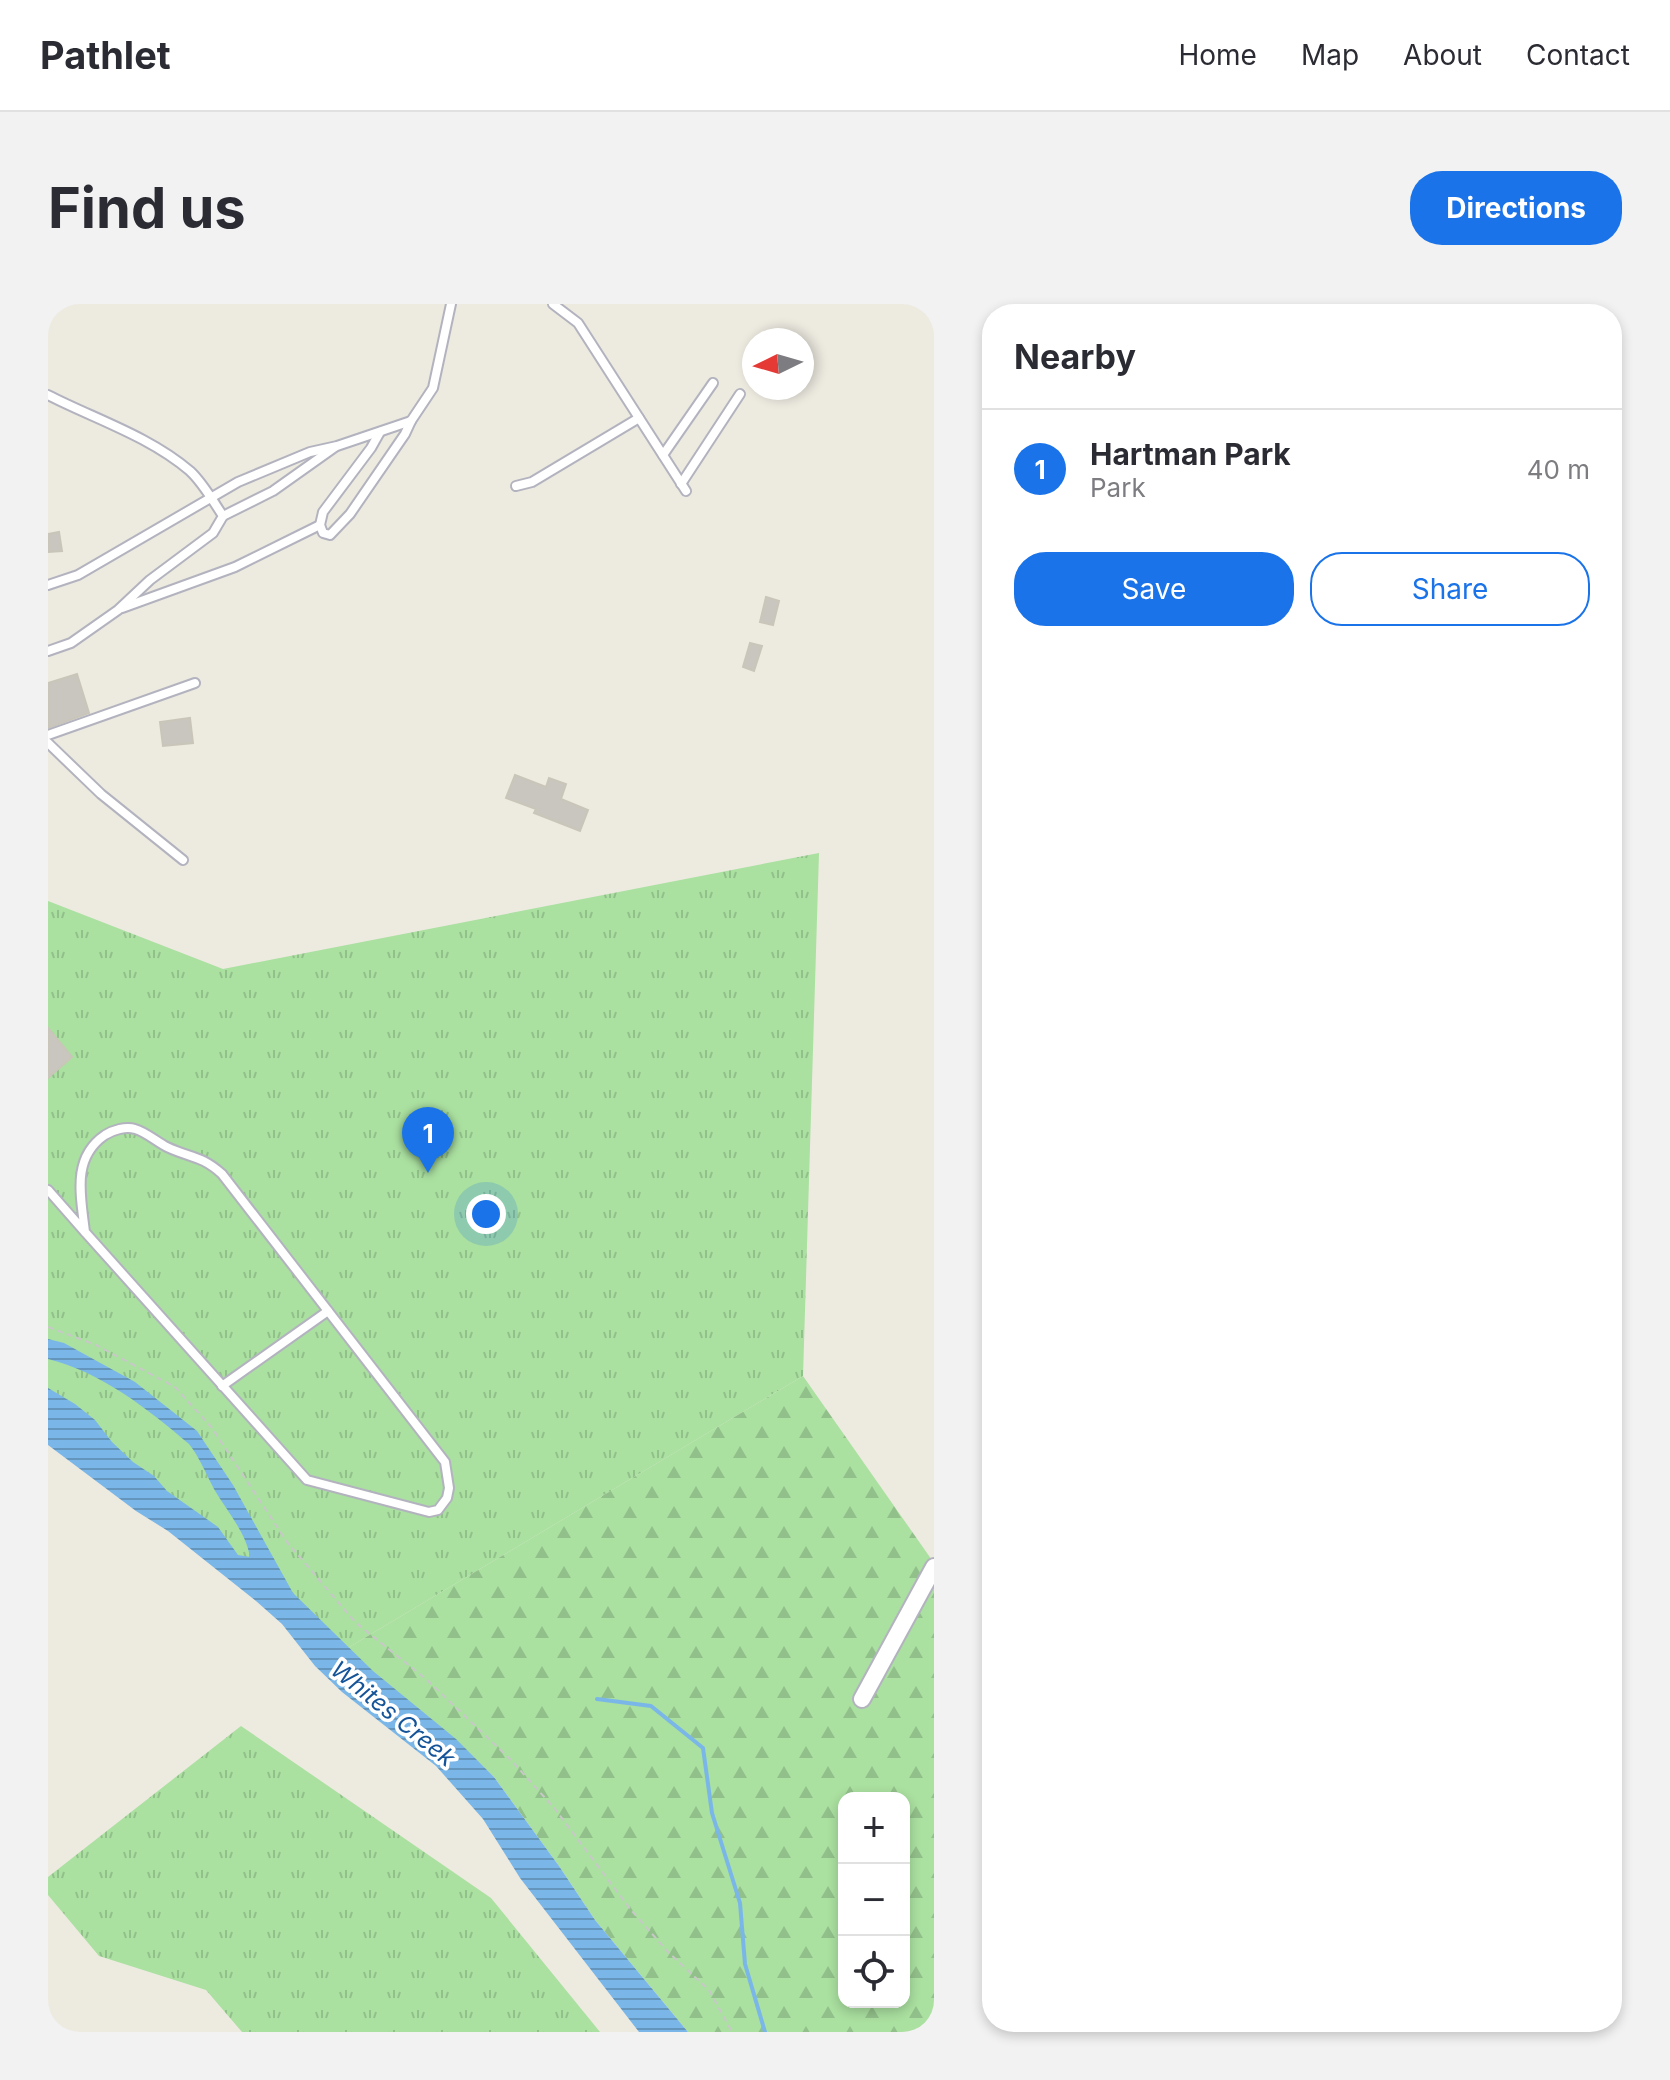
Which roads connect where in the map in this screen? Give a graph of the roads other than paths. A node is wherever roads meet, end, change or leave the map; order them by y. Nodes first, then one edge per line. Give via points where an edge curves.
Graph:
1 (451, 304) edge
2 (553, 304) edge
3 (713, 383) dead end
4 (740, 394) dead end
5 (48, 395) edge
6 (639, 418) junction
7 (411, 421) junction
8 (380, 431) junction
9 (337, 446) junction
10 (663, 455) junction
11 (516, 486) dead end
12 (210, 496) junction
13 (223, 516) junction
14 (320, 525) junction
15 (48, 585) edge
16 (118, 610) junction
17 (48, 651) edge
18 (195, 683) dead end
19 (48, 735) edge
20 (48, 743) edge
21 (183, 860) dead end
22 (48, 1190) edge
23 (85, 1232) junction
24 (328, 1311) junction
25 (222, 1386) junction
26 (934, 1567) edge
27 (862, 1699) dead end

1 - 7 lane via 433,388
2 - 6 lane via 578,323
3 - 10 lane
4 - 10 lane via 683,487
5 - 12 lane via 163,453 192,473
6 - 10 lane
6 - 11 lane via 532,482
7 - 8 lane
7 - 14 lane via 350,514 330,535
8 - 9 lane
8 - 14 lane via 323,512
9 - 12 lane via 283,462
9 - 13 lane via 273,491
12 - 13 lane
12 - 15 lane via 132,546
13 - 16 lane via 213,533
14 - 16 lane via 235,567
16 - 17 lane via 71,643
18 - 19 lane
20 - 21 lane
22 - 23 lane
23 - 24 lane via 80,1187 87,1152 110,1132 134,1128 170,1149 207,1161 222,1174
23 - 25 lane
24 - 25 lane
24 - 25 lane via 445,1462 449,1488 445,1505 438,1510 418,1510 307,1480
26 - 27 street

